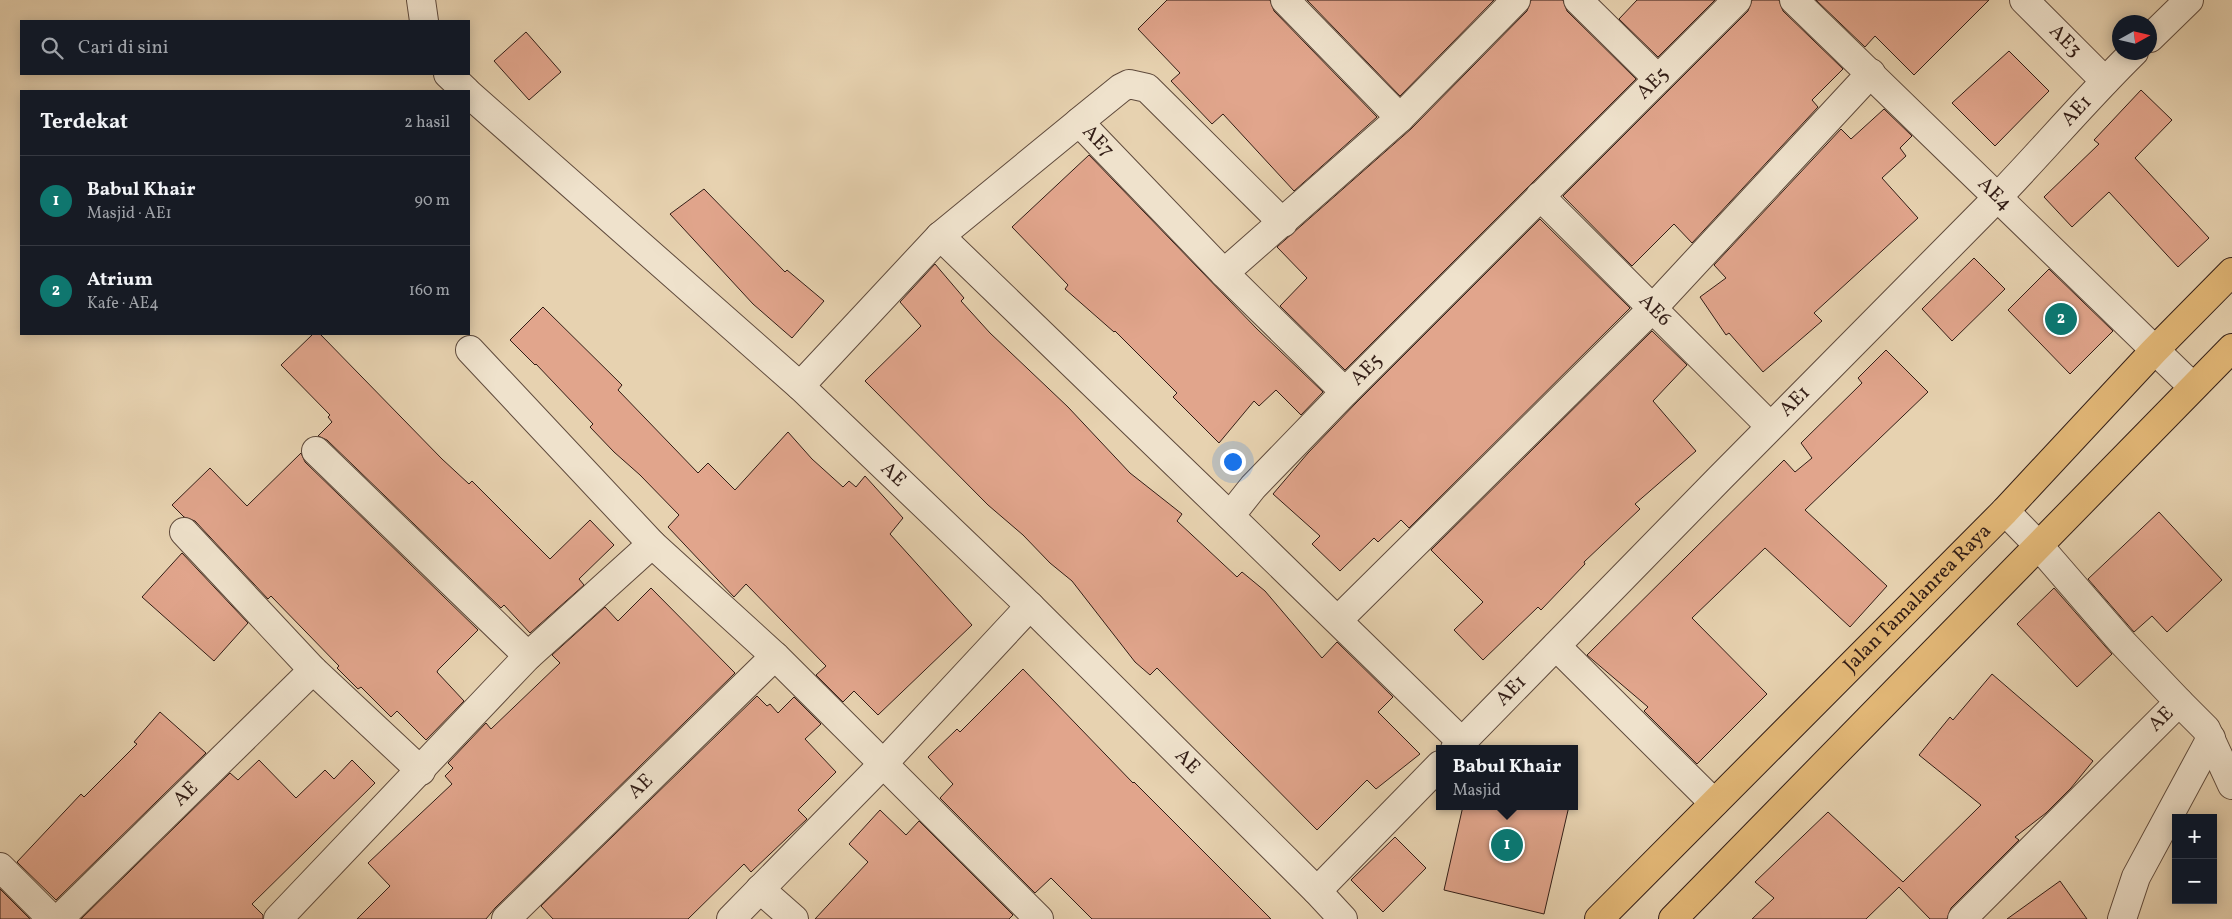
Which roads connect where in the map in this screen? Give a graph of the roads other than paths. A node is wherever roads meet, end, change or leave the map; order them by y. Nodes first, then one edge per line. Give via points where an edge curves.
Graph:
1 (421, 0) edge
2 (1284, 0) edge
3 (1516, 0) edge
4 (1578, 0) edge
5 (1737, 0) edge
6 (1794, 0) edge
7 (2024, 0) edge
8 (2189, 0) edge
9 (424, 20) edge
10 (2157, 31) edge
11 (2126, 60) edge
12 (1871, 73) junction
13 (449, 75) edge
14 (1658, 80) junction
15 (2105, 81) junction
16 (466, 90) edge
17 (470, 94) edge
18 (1400, 118) junction
19 (1079, 122) junction
20 (1540, 196) junction
21 (1998, 197) junction
22 (1283, 223) junction
23 (940, 236) junction
24 (2232, 272) edge
25 (1224, 274) junction
26 (1652, 309) junction
27 (2232, 348) edge
28 (470, 350) dead end
29 (2154, 351) junction
30 (800, 386) junction
31 (2193, 387) junction
32 (1345, 392) junction
33 (1770, 426) junction
34 (316, 451) dead end
35 (2005, 511) junction
36 (1230, 516) junction
37 (184, 532) dead end
38 (652, 544) junction
39 (2038, 544) junction
40 (1030, 606) junction
41 (1338, 620) junction
42 (1556, 646) junction
43 (528, 656) junction
44 (775, 656) junction
45 (313, 670) junction
46 (2179, 702) junction
47 (2211, 738) junction
48 (1457, 745) edge
49 (1459, 745) edge
50 (882, 765) junction
51 (1436, 769) edge
52 (421, 771) junction
53 (2232, 785) edge
54 (1714, 803) junction
55 (0, 867) edge
56 (760, 889) junction
57 (1317, 891) junction
58 (280, 918) edge
59 (52, 919) edge
60 (59, 919) edge
61 (506, 919) edge
62 (730, 919) edge
63 (794, 919) edge
64 (1039, 919) edge
65 (1343, 919) edge
66 (1599, 919) edge
67 (1673, 919) edge
68 (1962, 919) edge
69 (2122, 919) edge

1 - 9 street
2 - 18 street
3 - 18 street
4 - 14 street
5 - 14 street, AE5
6 - 12 street, AE4
7 - 15 street, AE3
8 - 10 street
11 - 15 street, AE1
12 - 21 street, AE4
12 - 26 street
13 - 16 street, AE
14 - 20 street, AE5
15 - 21 street, AE1
17 - 30 street, AE
18 - 22 street
19 - 22 street via 1129,84 1147,88
19 - 23 street, AE7
19 - 25 street, AE7
20 - 26 street, AE6
20 - 32 street, AE5
21 - 29 street, AE4
21 - 33 street, AE1
22 - 25 street
23 - 30 street, AE7
23 - 36 street
24 - 29 main road, Jalan Tamalanrea Raya
25 - 32 street, AE7
26 - 33 street, AE6
26 - 41 street
27 - 31 main road
28 - 38 street
29 - 31 street, AE4
29 - 35 main road, Jalan Tamalanrea Raya
30 - 40 street, AE
31 - 39 main road
32 - 36 street, AE5 via 1253,487
33 - 42 street, AE1
34 - 43 street
35 - 39 street, AE
35 - 54 main road, Jalan Tamalanrea Raya
36 - 41 street
37 - 45 street
38 - 43 street
38 - 44 street
39 - 46 street, AE via 2122,642
39 - 67 main road
40 - 50 street
40 - 57 street, AE
41 - 48 street
42 - 49 street, AE1
42 - 54 street
43 - 52 street
44 - 50 street
44 - 61 street, AE
45 - 52 street
45 - 60 street, AE
46 - 47 street
46 - 68 street, AE
47 - 53 street
47 - 69 street via 2136,877
50 - 56 street
50 - 64 street
51 - 57 street
52 - 58 street
54 - 66 main road, Jalan Tamalanrea Raya
55 - 59 street
56 - 62 street
56 - 63 street
57 - 65 street, AE

